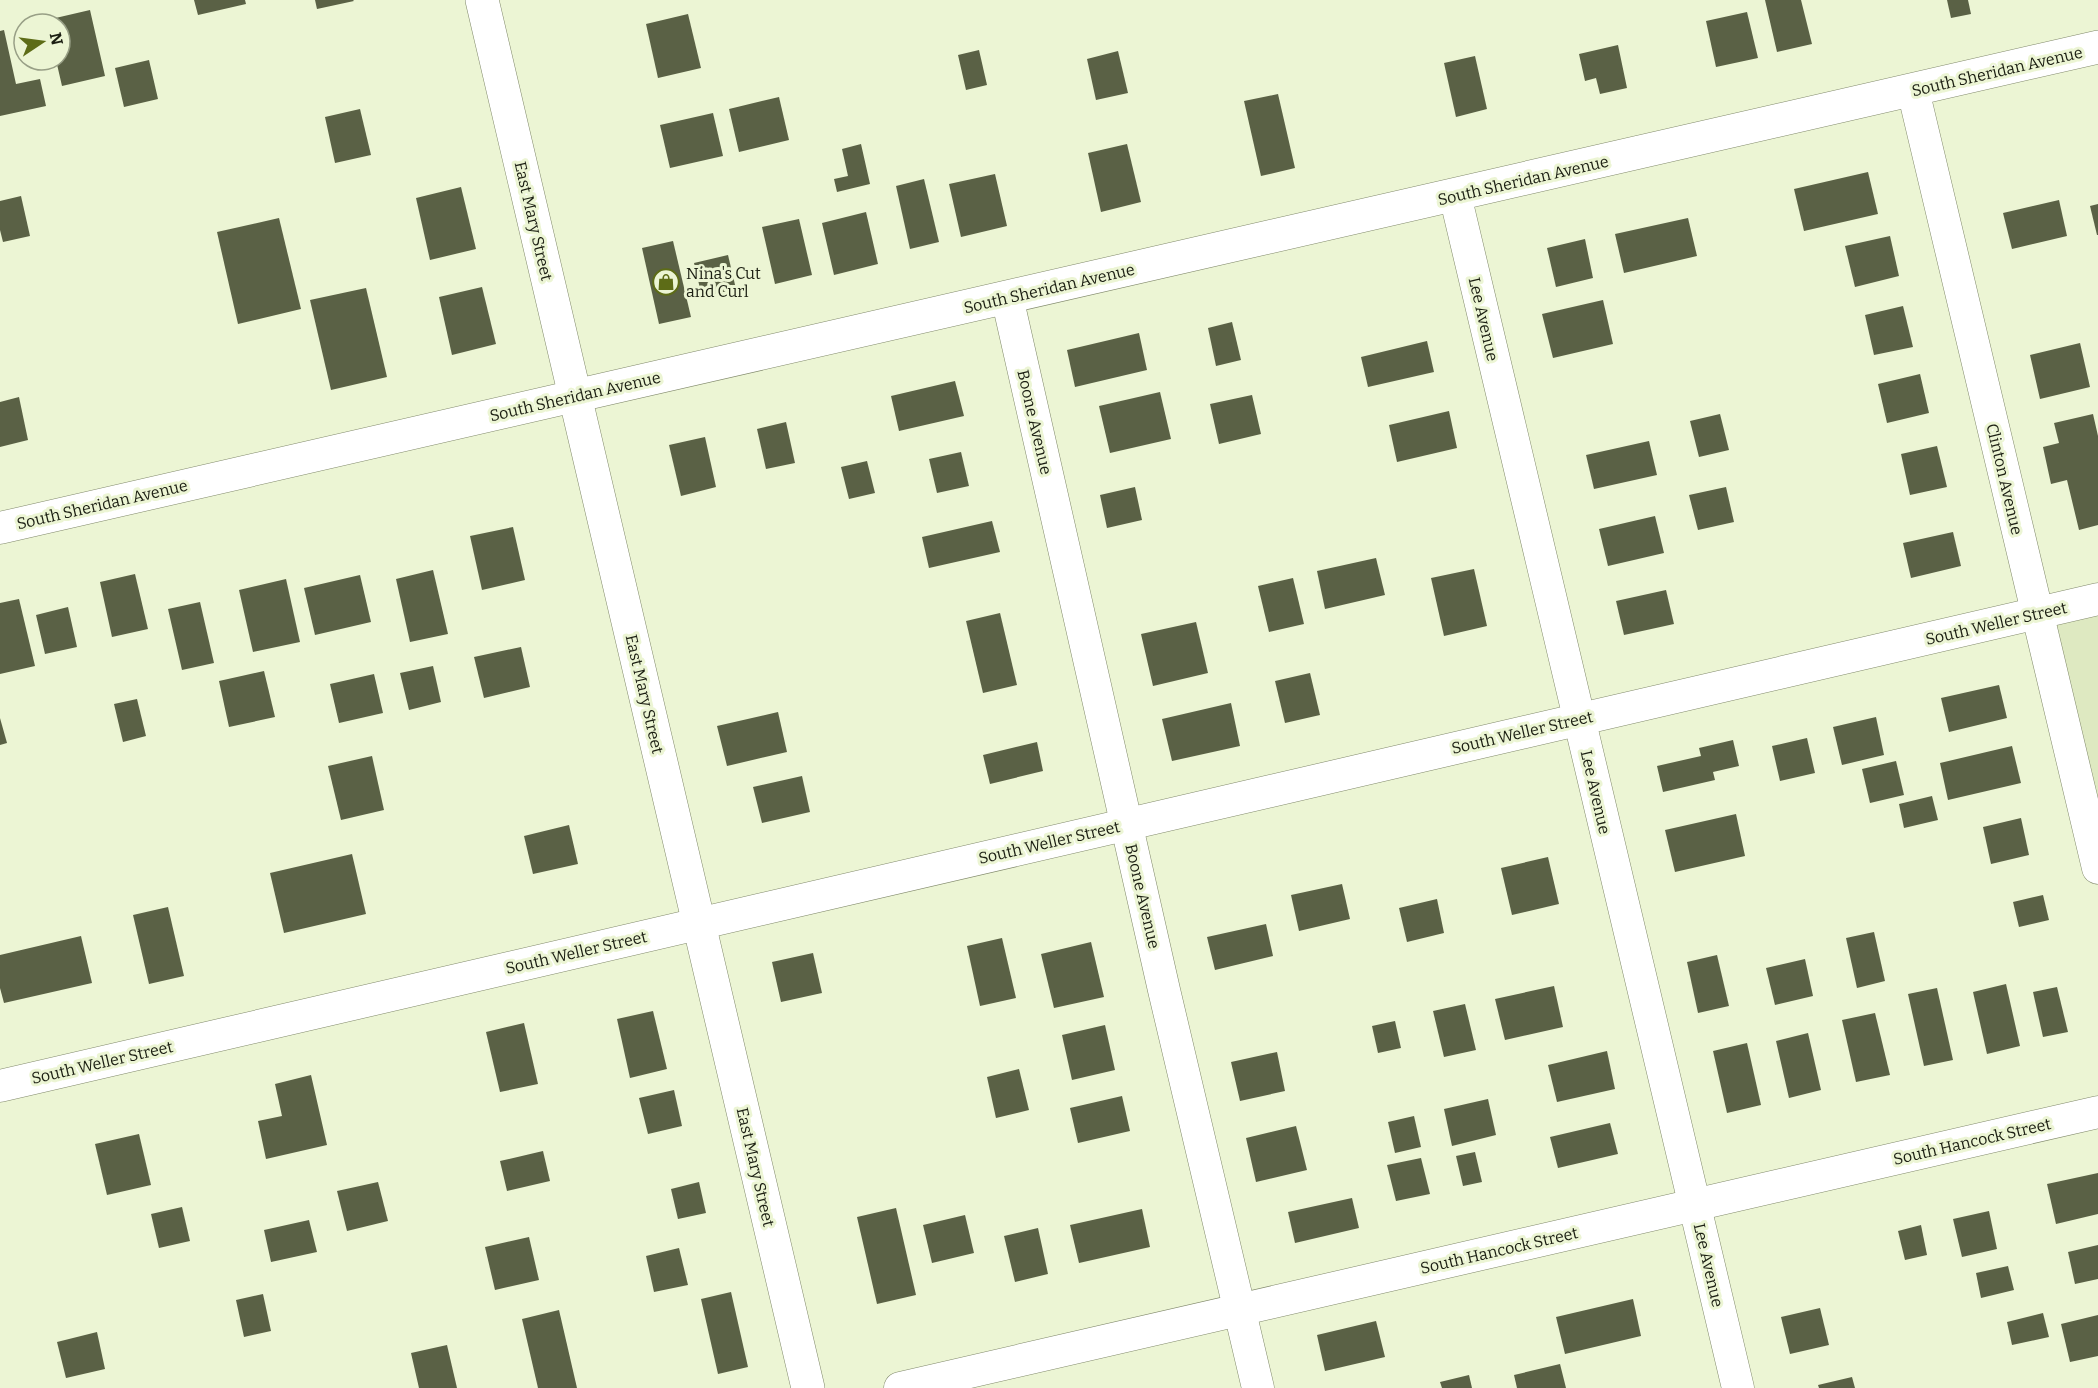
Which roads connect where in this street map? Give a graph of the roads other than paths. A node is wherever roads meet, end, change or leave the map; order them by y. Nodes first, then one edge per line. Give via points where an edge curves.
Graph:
1 (482, 0) edge
2 (2098, 47) edge
3 (1913, 90) junction
4 (1455, 195) junction
5 (1007, 297) junction
6 (575, 396) junction
7 (0, 528) edge
8 (2098, 599) edge
9 (2037, 613) junction
10 (1579, 719) junction
11 (1127, 824) junction
12 (2098, 868) edge
13 (699, 923) junction
14 (0, 1086) edge
15 (2098, 1112) edge
16 (1695, 1205) junction
17 (1240, 1310) junction
18 (808, 1388) edge
19 (900, 1388) edge
20 (1258, 1388) edge
21 (1738, 1388) edge

1 - 6 street, East Mary Street
2 - 3 street, South Sheridan Avenue
3 - 4 street, South Sheridan Avenue
3 - 9 street, Clinton Avenue
4 - 5 street, South Sheridan Avenue
4 - 10 street, Lee Avenue
5 - 6 street, South Sheridan Avenue
5 - 11 street, Boone Avenue
6 - 7 street, South Sheridan Avenue
6 - 13 street, East Mary Street
8 - 9 street, South Weller Street
9 - 10 street, South Weller Street
9 - 12 street, Clinton Avenue
10 - 11 street, South Weller Street
10 - 16 street, Lee Avenue
11 - 13 street, South Weller Street
11 - 17 street, Boone Avenue
13 - 14 street, South Weller Street
13 - 18 street, East Mary Street
15 - 16 street, South Hancock Street
16 - 17 street, South Hancock Street
16 - 21 street, Lee Avenue
17 - 19 street, South Hancock Street
17 - 20 street, Boone Avenue

